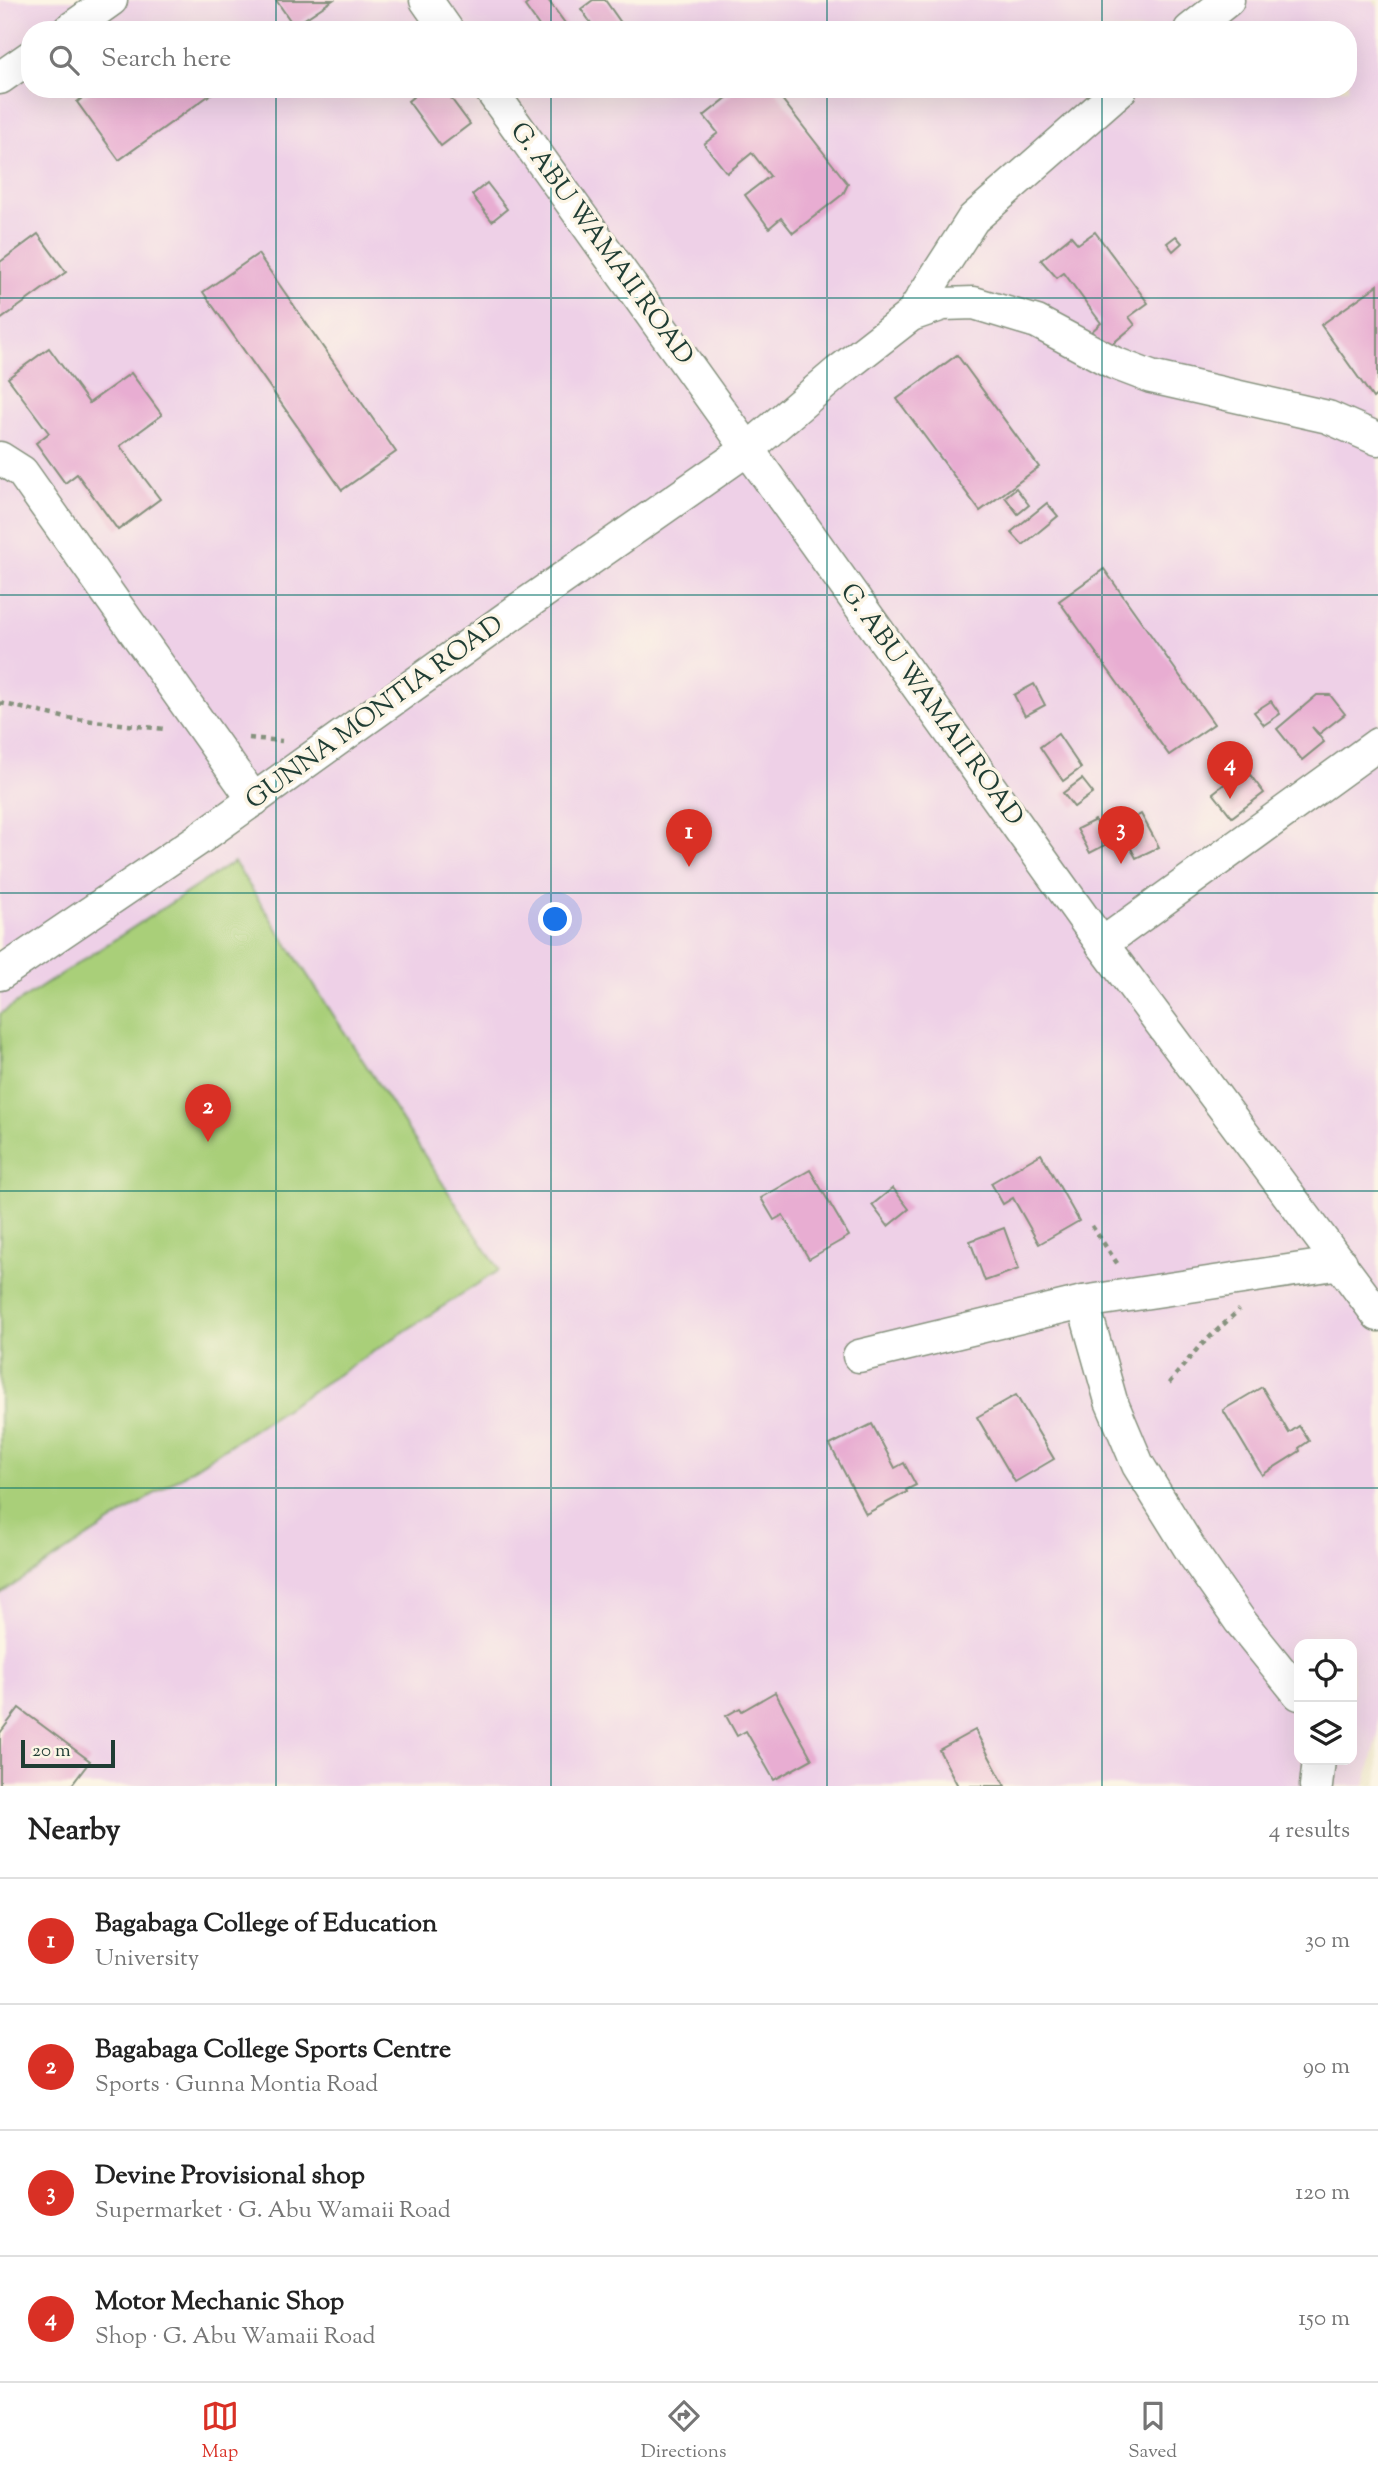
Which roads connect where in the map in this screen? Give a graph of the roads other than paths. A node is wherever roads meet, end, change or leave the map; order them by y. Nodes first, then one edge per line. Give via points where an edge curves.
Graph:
1 (111, 0) edge
2 (426, 0) edge
3 (1228, 0) edge
4 (82, 21) edge
5 (441, 21) edge
6 (1201, 21) edge
7 (21, 63) edge
8 (0, 78) edge
9 (496, 98) edge
10 (1111, 98) edge
11 (911, 315) junction
12 (1378, 439) edge
13 (748, 449) junction
14 (0, 458) edge
15 (1378, 744) edge
16 (254, 800) junction
17 (1102, 944) junction
18 (0, 974) edge
19 (1341, 1263) junction
20 (1083, 1302) junction
21 (1378, 1315) edge
22 (859, 1356) dead end
23 (1294, 1688) edge
24 (1318, 1765) edge
25 (1316, 1786) edge

1 - 4 street
2 - 5 street
3 - 6 street
7 - 8 street
9 - 13 street, G. ABU WAMAII ROAD
10 - 11 street via 973,219
11 - 12 street via 943,304 974,303 1037,322 1151,377 1328,417
11 - 13 street, GUNNA MONTIA ROAD
13 - 16 street, GUNNA MONTIA ROAD
13 - 17 street, G. ABU WAMAII ROAD
14 - 16 street via 22,472
15 - 17 street
16 - 18 street, GUNNA MONTIA ROAD
17 - 19 street, G. ABU WAMAII ROAD
19 - 20 street
19 - 21 street, G. ABU WAMAII ROAD
20 - 22 street
20 - 23 street via 1111,1401 1138,1465 1194,1555
24 - 25 street

